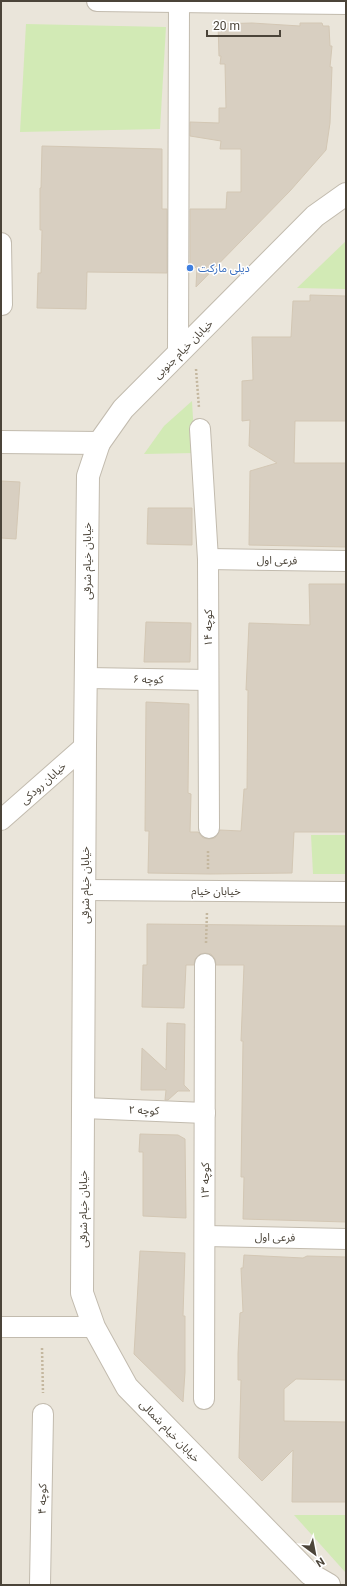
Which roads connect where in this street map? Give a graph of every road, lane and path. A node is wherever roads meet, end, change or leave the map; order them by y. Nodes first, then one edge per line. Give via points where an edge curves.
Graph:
1 (97, 1) edge
2 (179, 2) edge
3 (346, 4) edge
4 (346, 194) edge
5 (1, 243) edge
6 (2, 305) edge
7 (194, 338) junction
8 (178, 354) junction
9 (200, 429) joint
10 (1, 442) edge
11 (99, 443) junction
12 (208, 559) junction
13 (346, 561) edge
14 (86, 678) junction
15 (208, 680) junction
16 (85, 746) junction
17 (1, 820) edge
18 (209, 828) dead end
19 (85, 890) junction
20 (346, 892) edge
21 (206, 964) dead end
22 (84, 1108) junction
23 (205, 1113) junction
24 (205, 1236) junction
25 (346, 1238) edge
26 (1, 1327) edge
27 (41, 1327) junction
28 (94, 1327) junction
29 (204, 1399) dead end
30 (44, 1414) joint
31 (40, 1585) edge
32 (329, 1585) edge

1 - 2 street
2 - 3 street
2 - 8 street
4 - 7 street, خیابان خیام جنوبی via 315,216
5 - 6 street
7 - 8 street, خیابان خیام جنوبی
7 - 9 path
8 - 11 street, خیابان خیام جنوبی via 123,409
9 - 12 street, کوچه ۱۴
10 - 11 street
11 - 14 street, خیابان خیام شرقی via 88,476
12 - 13 street, فرعی اول
12 - 15 street, کوچه ۱۴
14 - 15 street, کوچه ۶
14 - 16 street, خیابان خیام شرقی
15 - 18 street, کوچه ۱۴
16 - 17 street, خیابان رودکی
16 - 19 street, خیابان خیام شرقی
19 - 20 street, خیابان خیام
19 - 22 street, خیابان خیام شرقی
21 - 23 street, کوچه ۱۳
22 - 23 street, کوچه ۲
22 - 28 street, خیابان خیام شرقی via 82,1293
23 - 24 street, کوچه ۱۳
24 - 25 street, فرعی اول
24 - 29 street, کوچه ۱۳
26 - 27 street
27 - 28 street
27 - 30 path
28 - 32 street, خیابان خیام شمالی via 127,1387 310,1574
30 - 31 street, کوچه ۴

